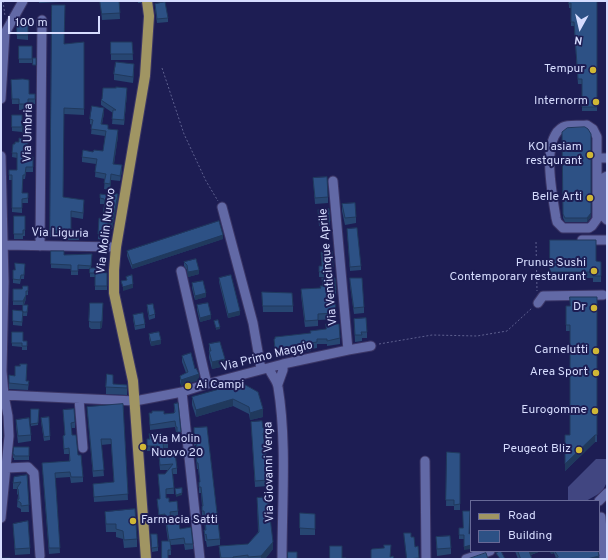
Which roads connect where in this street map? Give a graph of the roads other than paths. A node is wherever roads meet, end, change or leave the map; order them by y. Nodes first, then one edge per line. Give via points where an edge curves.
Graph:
1 (23, 1) edge
2 (147, 1) edge
3 (151, 1) edge
4 (42, 20) dead end
5 (1, 98) edge
6 (1, 156) edge
7 (597, 158) junction
8 (607, 158) edge
9 (607, 176) edge
10 (333, 181) dead end
11 (605, 195) edge
12 (222, 207) road end
13 (607, 220) edge
14 (572, 240) edge
15 (607, 240) edge
16 (4, 245) junction
17 (40, 246) junction
18 (116, 247) junction
19 (181, 271) dead end
20 (603, 295) dead end
21 (538, 303) road end
22 (371, 346) road end
23 (348, 350) junction
24 (283, 364) junction
25 (265, 369) junction
26 (207, 384) junction
27 (278, 384) junction
28 (182, 392) junction
29 (4, 395) junction
30 (79, 399) junction
31 (135, 402) junction
32 (83, 448) dead end
33 (425, 461) dead end
34 (7, 468) junction
35 (600, 516) edge
36 (1, 518) edge
37 (486, 552) edge
38 (40, 556) dead end
39 (146, 559) edge
40 (200, 559) edge
41 (282, 559) edge
42 (426, 559) edge
43 (466, 559) edge
44 (604, 559) edge

1 - 5 street via 5,33
2 - 3 street, Via Molin Nuovo
2 - 18 main road, Via Molin Nuovo via 149,16 145,76
4 - 17 street, Via Umbria
6 - 16 street
7 - 7 street via 597,136 587,125 563,127 551,142 551,181 556,218 563,228 589,228 597,219
7 - 8 street
9 - 11 street via 603,178
10 - 23 street, Via Venticinque Aprile
11 - 13 street via 604,217
12 - 25 street, Via Giovanni Verga
14 - 15 street
16 - 17 street, Via Liguria
16 - 29 street
17 - 18 street, Via Liguria
18 - 31 main road, Via Molin Nuovo via 114,293 133,381
19 - 26 street
20 - 21 street via 544,296
22 - 23 street, Via Primo Maggio
23 - 24 street, Via Primo Maggio
24 - 25 street, Via Primo Maggio
24 - 27 street, Via Giovanni Verga via 284,370
25 - 26 street, Via Primo Maggio
25 - 27 street, Via Giovanni Verga
26 - 28 street, Via Primo Maggio
27 - 41 street, Via Giovanni Verga via 282,432
28 - 31 street, Via Primo Maggio
28 - 40 street
29 - 30 street, Via Primo Maggio
29 - 34 street via 9,436
30 - 31 street, Via Primo Maggio
30 - 32 street
31 - 39 main road, Via Molin Nuovo
33 - 42 street
34 - 36 street
34 - 38 street via 28,467 34,473
35 - 44 street
37 - 43 street

